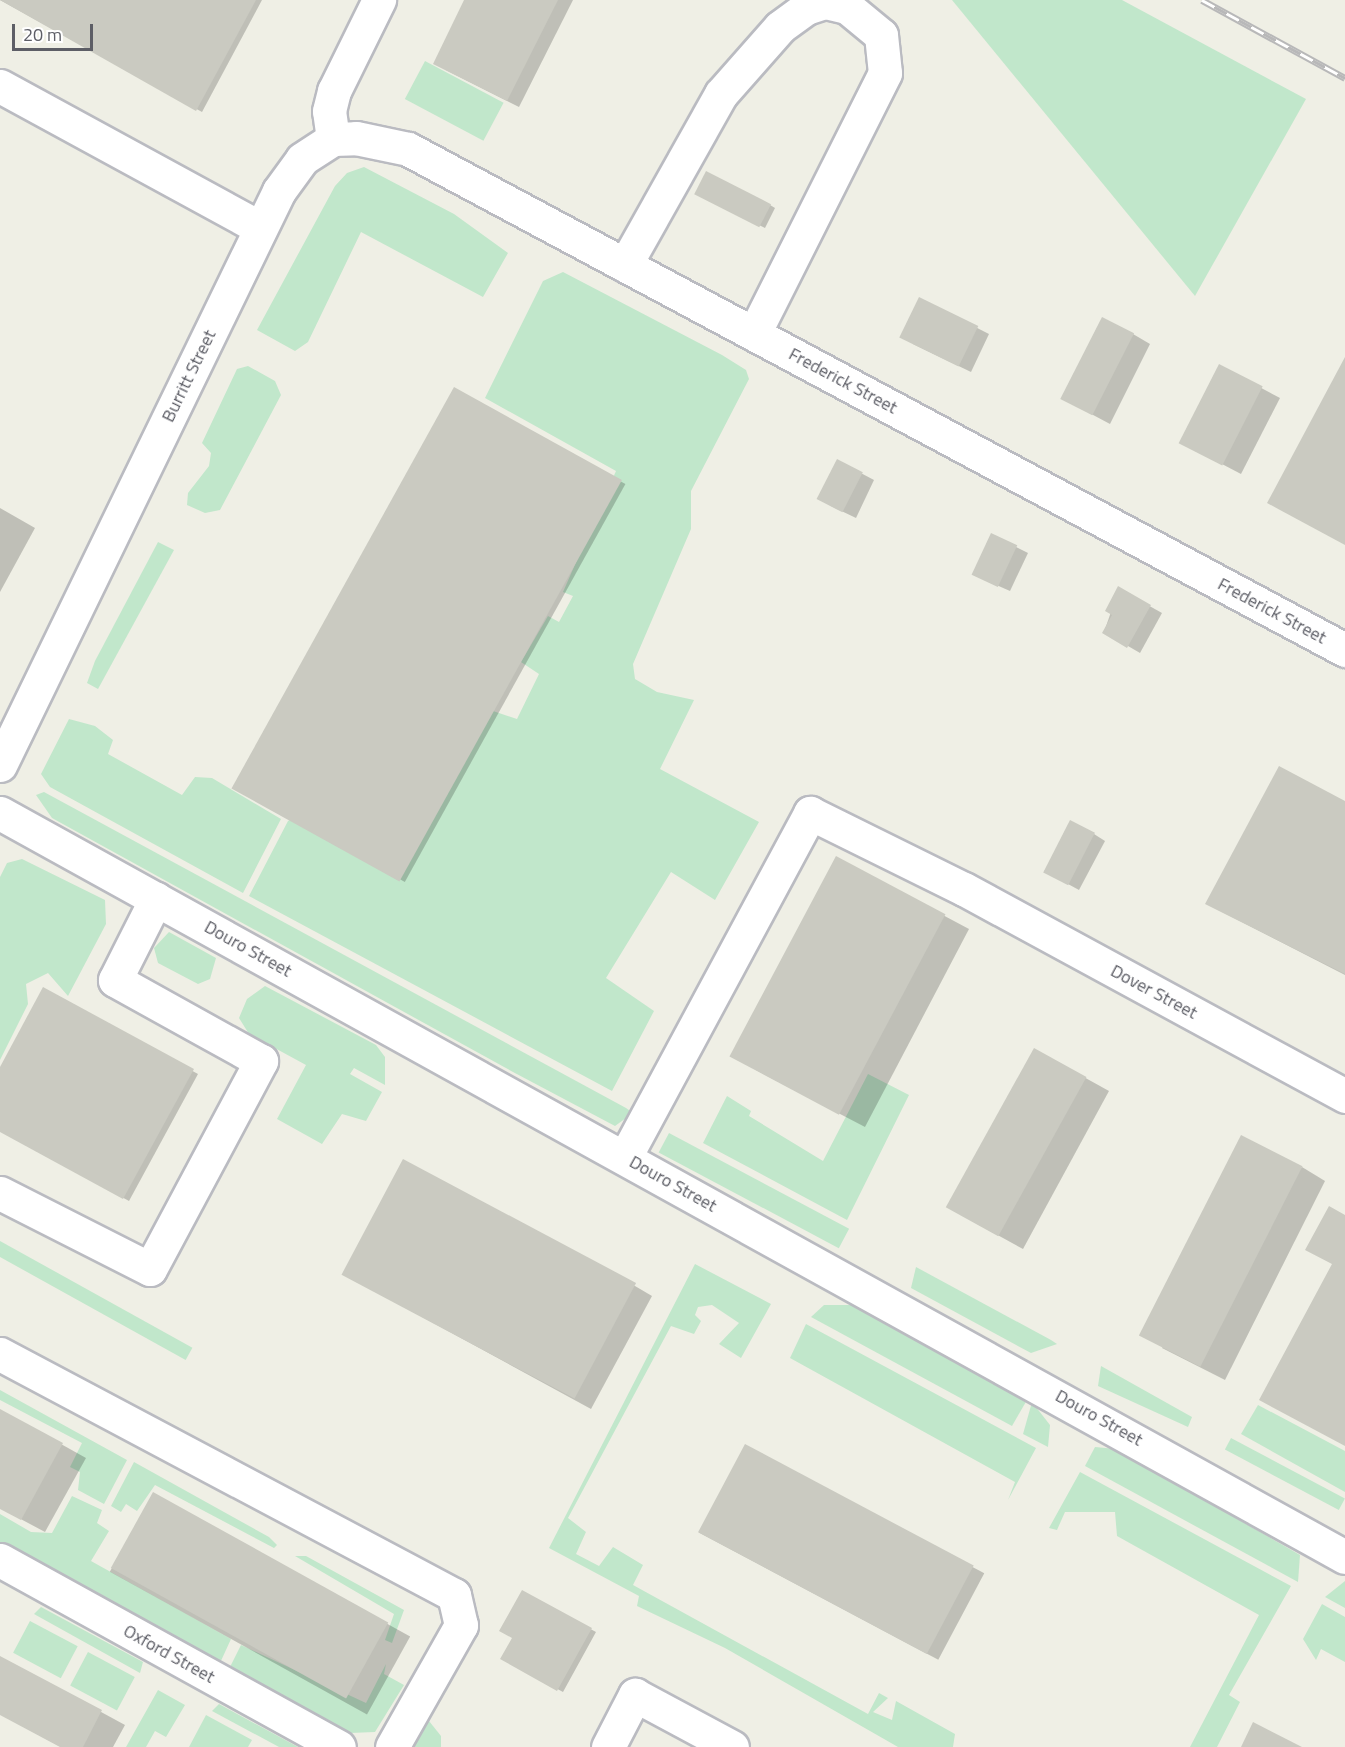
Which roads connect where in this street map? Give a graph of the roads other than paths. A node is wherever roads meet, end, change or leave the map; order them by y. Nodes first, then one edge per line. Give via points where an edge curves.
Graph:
1 (379, 0) edge
2 (0, 86) edge
3 (333, 139) junction
4 (260, 228) junction
5 (625, 265) junction
6 (754, 334) junction
7 (1345, 650) edge
8 (0, 765) edge
9 (0, 813) edge
10 (156, 899) junction
11 (1345, 1096) edge
12 (625, 1157) junction
13 (0, 1193) edge
14 (0, 1354) edge
15 (1345, 1557) edge
16 (0, 1560) edge
17 (339, 1747) edge
18 (392, 1747) edge
19 (608, 1747) edge
20 (732, 1747) edge

1 - 3 street via 334,92 329,111
2 - 4 street
3 - 4 street, Burritt Street via 290,173
3 - 5 street, Frederick Street via 408,149
4 - 8 street, Burritt Street
5 - 6 street, Frederick Street
5 - 6 street via 721,94 780,27 806,8 825,2 847,7 881,35 885,73
6 - 7 street, Frederick Street
9 - 10 street, Douro Street
10 - 12 street, Douro Street
10 - 13 street via 115,980 261,1061 150,1269
11 - 12 street, Dover Street via 964,889 810,813
12 - 15 street, Douro Street
14 - 18 street via 454,1595 461,1625
16 - 17 street, Oxford Street
19 - 20 street via 635,1695

